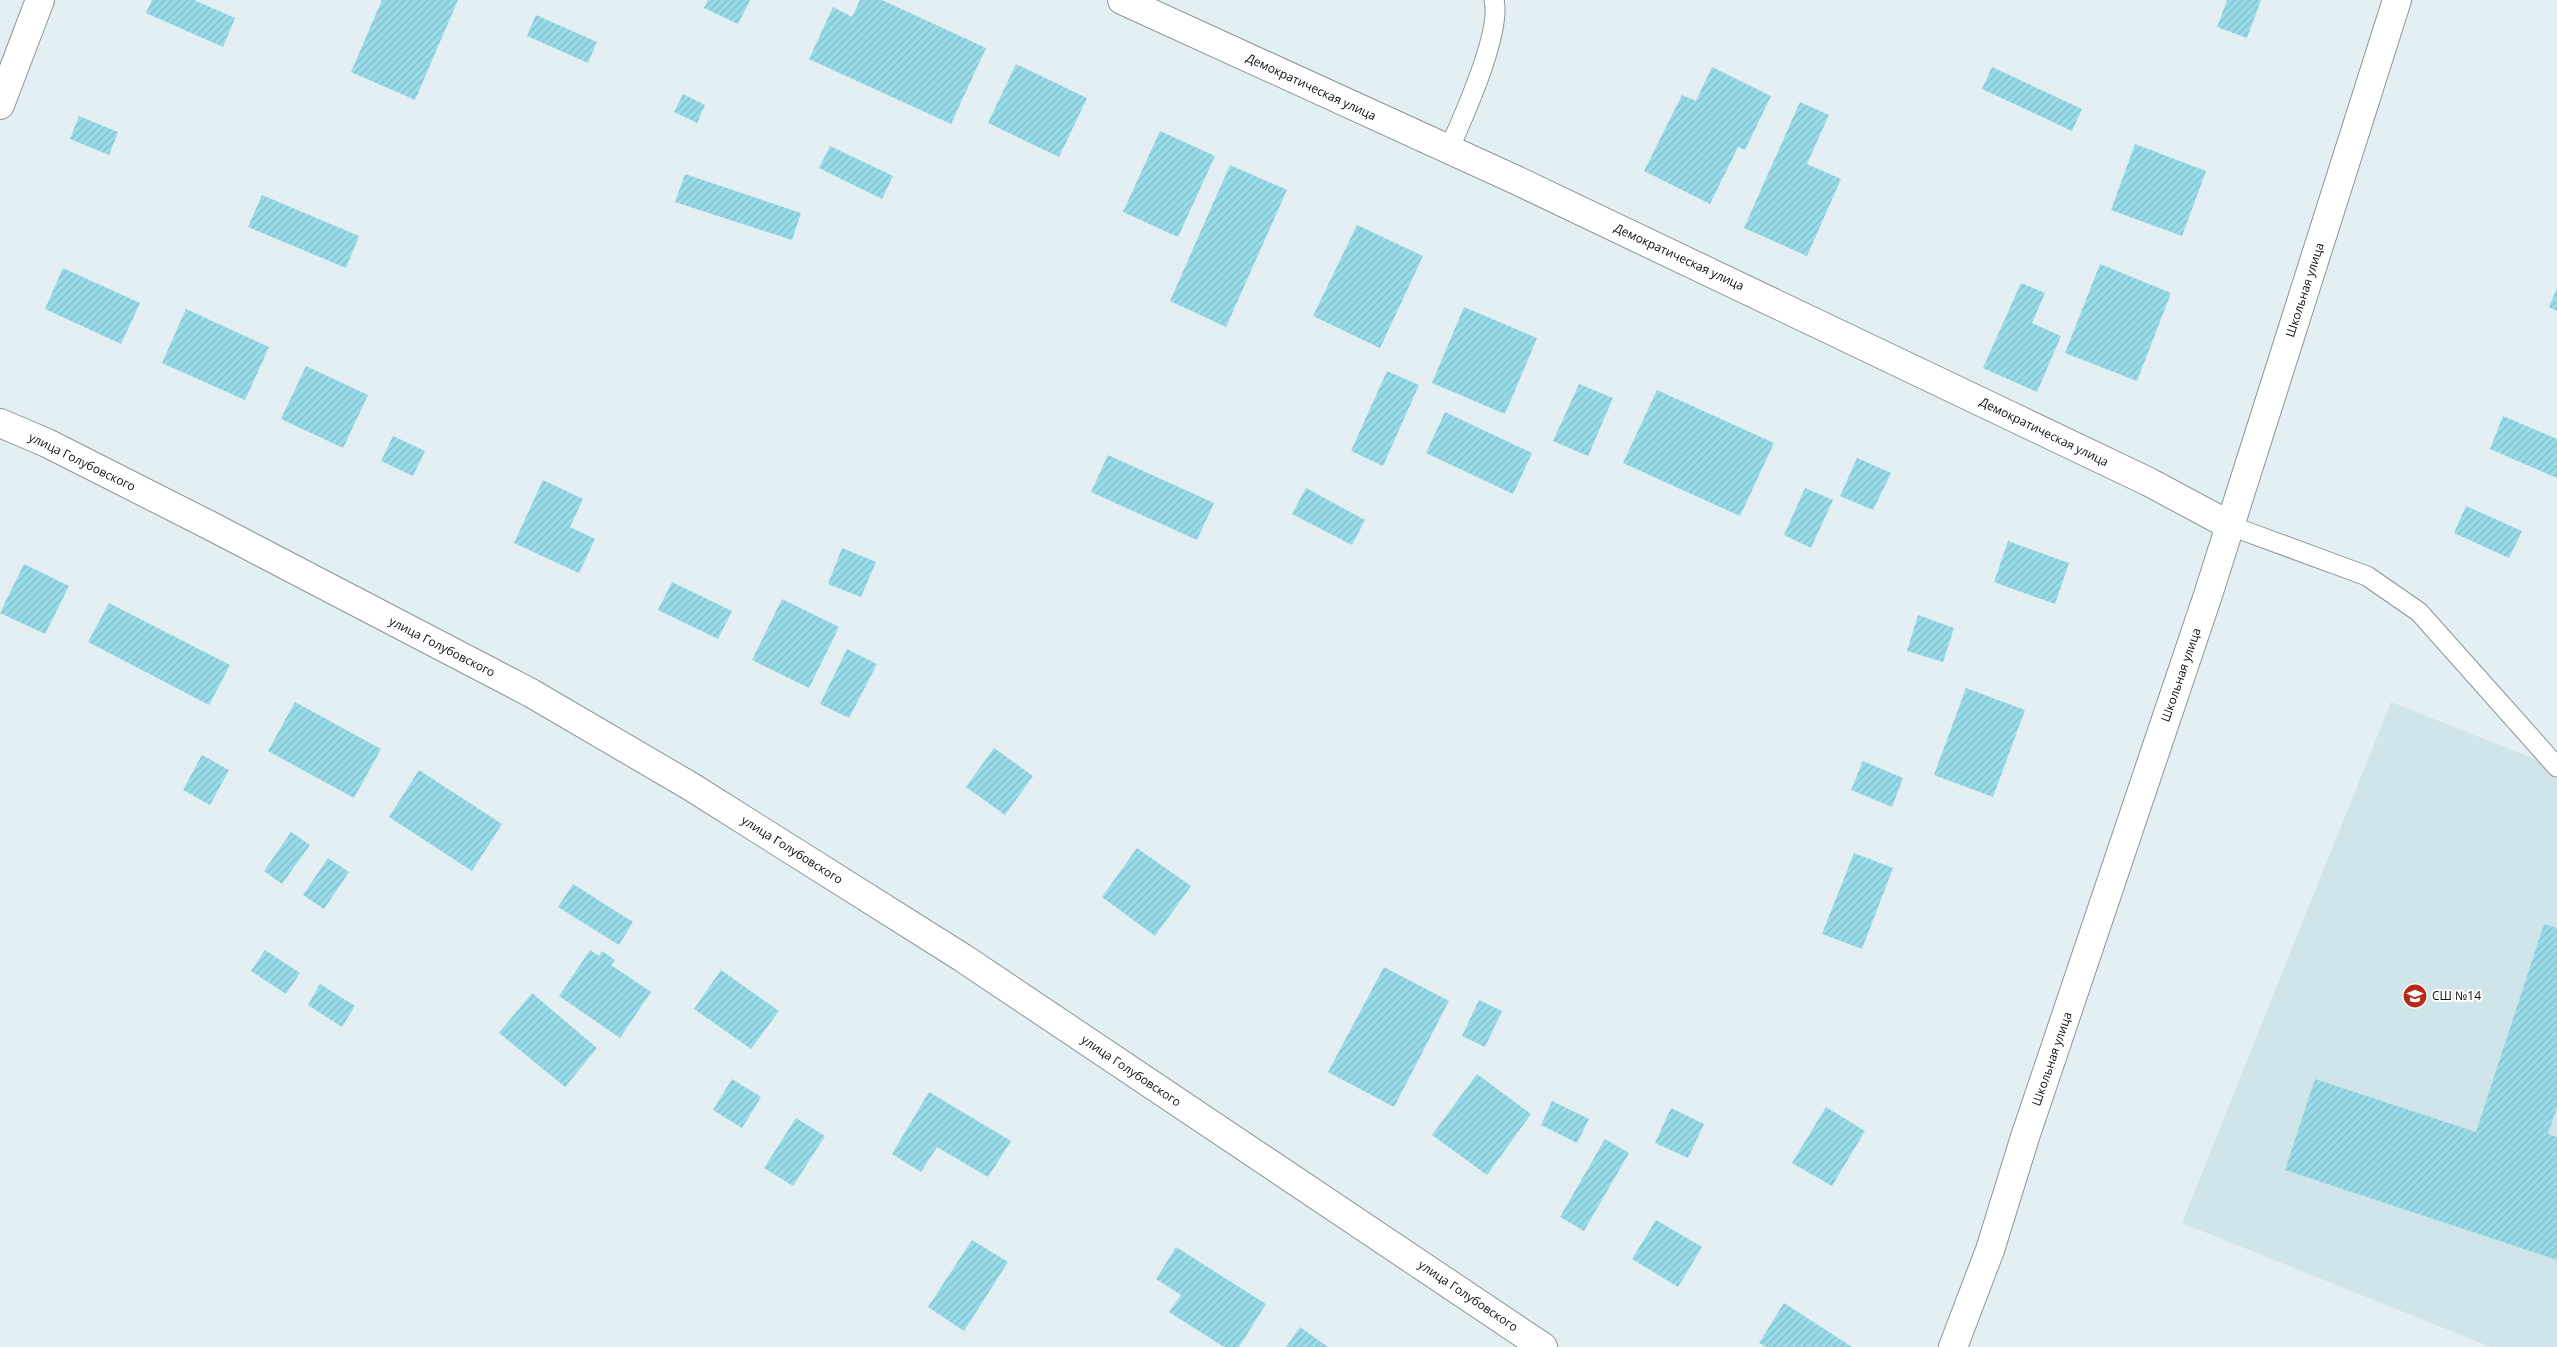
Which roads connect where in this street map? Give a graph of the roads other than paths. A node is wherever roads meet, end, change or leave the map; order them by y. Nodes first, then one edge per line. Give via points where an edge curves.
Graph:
1 (40, 0) edge
2 (1122, 0) edge
3 (1494, 0) edge
4 (2397, 0) edge
5 (0, 105) edge
6 (1449, 149) junction
7 (0, 422) edge
8 (2230, 526) junction
9 (2557, 767) edge
10 (1544, 1347) edge
11 (1953, 1347) edge

1 - 5 street
2 - 6 street, Демократическая улица
3 - 6 lane via 1493,27 1470,103
4 - 8 street, Школьная улица
6 - 8 street, Демократическая улица via 2149,482
7 - 10 street, улица Голубовского via 201,521 531,693 690,786 962,958
8 - 9 lane via 2367,576 2419,612
8 - 11 street, Школьная улица via 1990,1250

